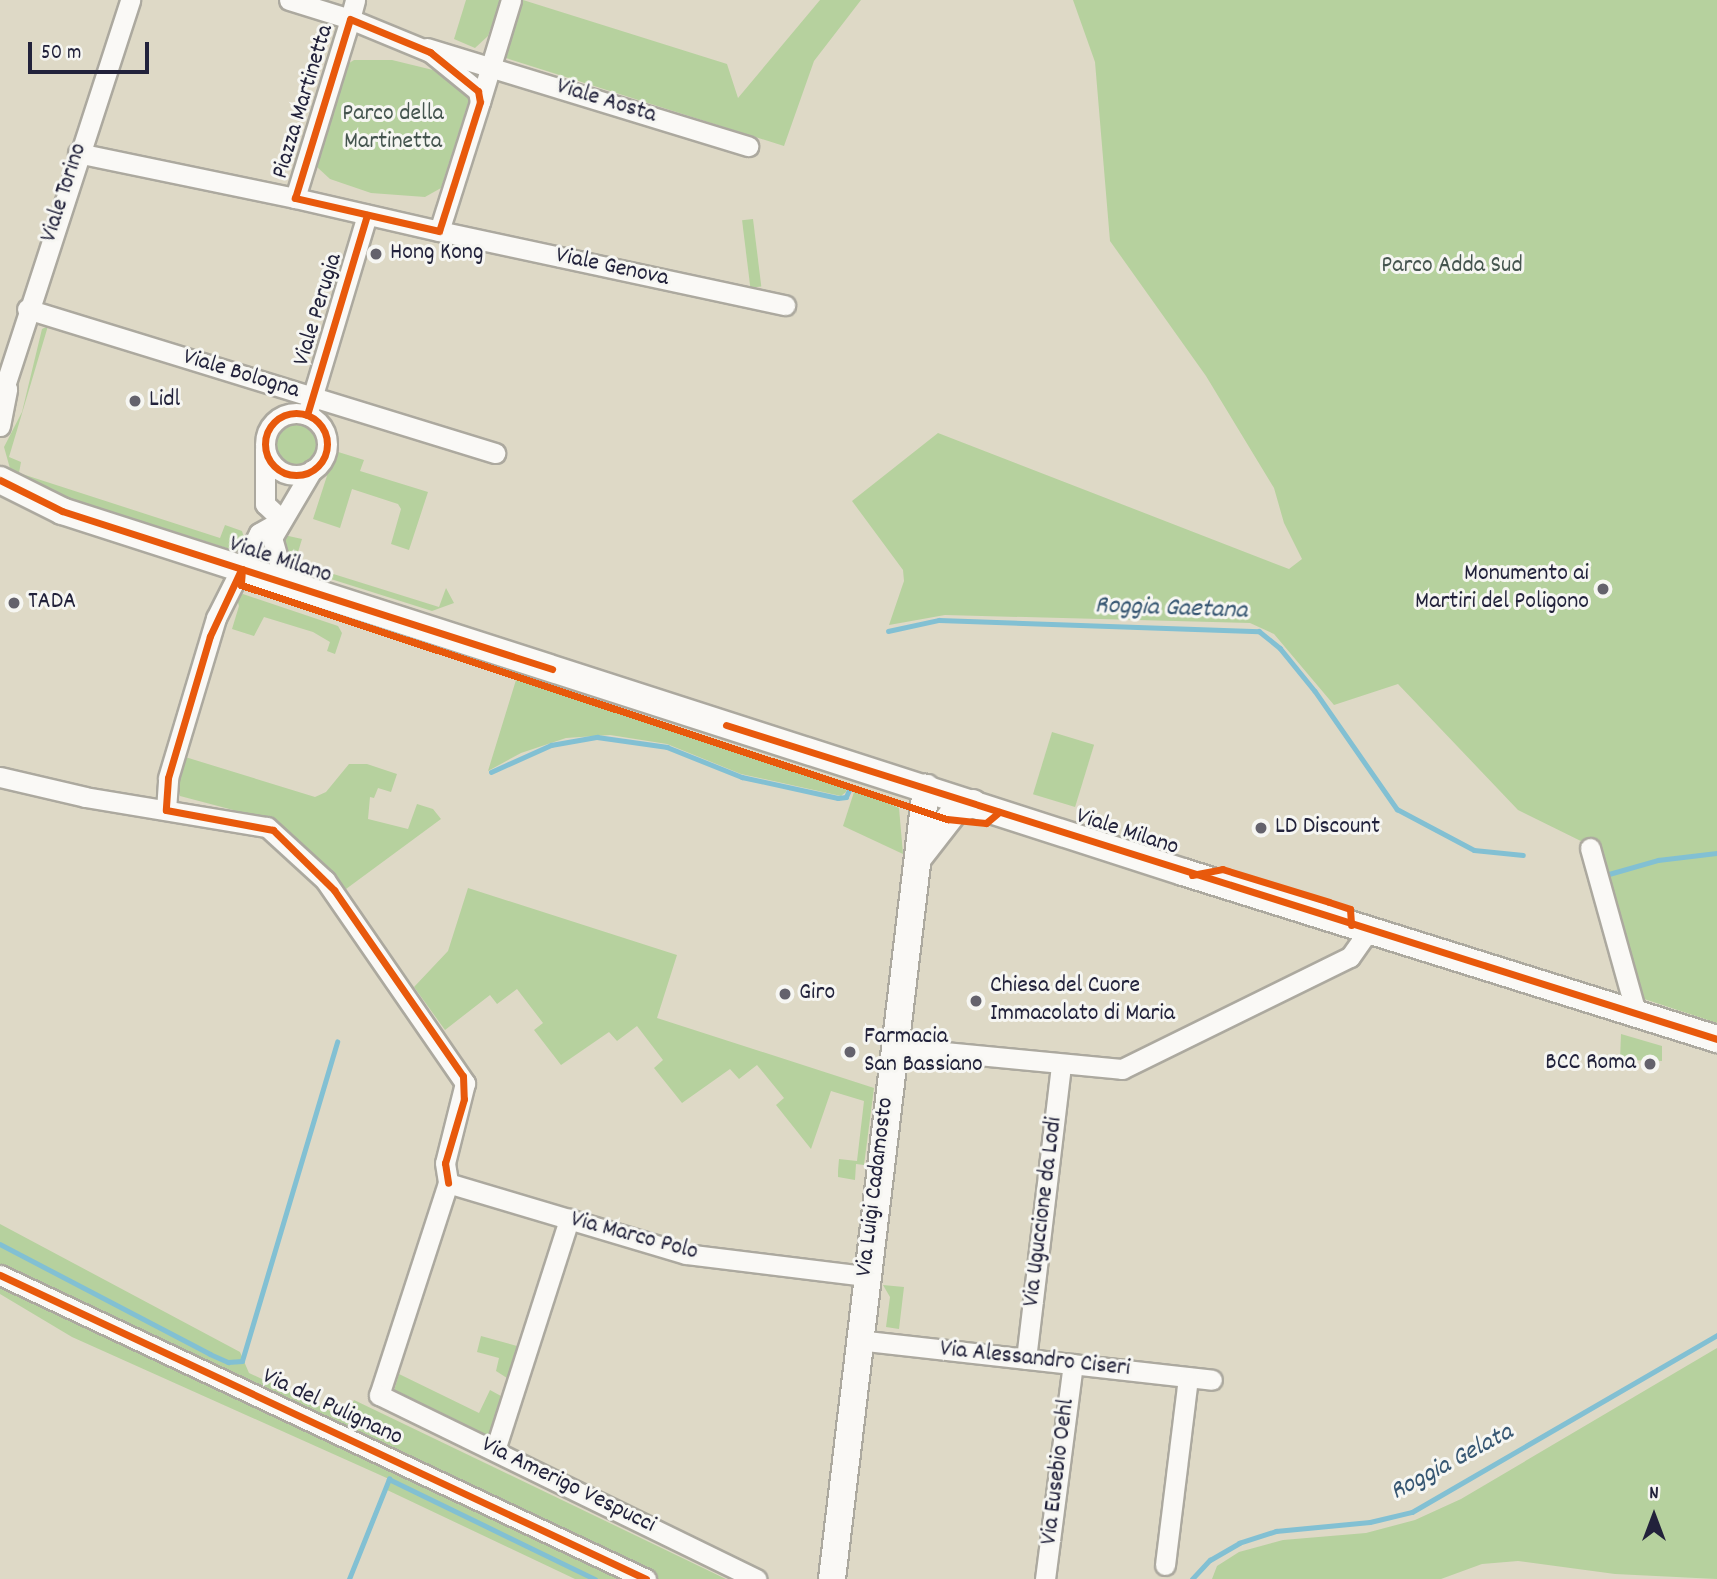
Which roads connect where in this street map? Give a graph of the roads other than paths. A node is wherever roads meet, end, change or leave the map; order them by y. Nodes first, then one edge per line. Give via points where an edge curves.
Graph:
1 (130, 0) edge
2 (289, 0) edge
3 (511, 0) edge
4 (352, 9) edge
5 (500, 34) junction
6 (421, 47) junction
7 (464, 57) junction
8 (494, 67) junction
9 (480, 102) junction
10 (748, 146) dead end
11 (78, 153) junction
12 (295, 198) junction
13 (367, 215) junction
14 (439, 231) junction
15 (785, 305) dead end
16 (27, 309) junction
17 (4, 395) edge
18 (310, 406) junction
19 (0, 426) edge
20 (265, 448) junction
21 (495, 453) dead end
22 (312, 470) junction
23 (0, 480) edge
24 (0, 498) edge
25 (62, 511) junction
26 (282, 520) junction
27 (242, 569) junction
28 (300, 587) junction
29 (0, 777) edge
30 (926, 788) junction
31 (973, 803) junction
32 (166, 810) junction
33 (1590, 848) dead end
34 (916, 863) junction
35 (1369, 930) junction
36 (1636, 1013) junction
37 (1717, 1039) edge
38 (894, 1046) junction
39 (1061, 1065) junction
40 (448, 1183) junction
41 (569, 1219) junction
42 (0, 1275) edge
43 (865, 1276) junction
44 (858, 1339) junction
45 (1027, 1359) junction
46 (1073, 1364) junction
47 (1188, 1377) junction
48 (1212, 1380) dead end
49 (495, 1450) junction
50 (837, 1510) junction
51 (1165, 1565) dead end
52 (646, 1579) edge
53 (757, 1579) edge
54 (820, 1579) edge
55 (832, 1579) edge
56 (1045, 1579) edge

1 - 11 street, Viale Torino
2 - 4 street
3 - 5 street
4 - 6 street, Piazza Martinetta
4 - 12 street, Piazza Martinetta
5 - 7 street via 485,54
5 - 8 street
6 - 7 street, Piazza Martinetta
6 - 9 street, Piazza Martinetta via 475,87
7 - 8 street, Viale Aosta
8 - 9 street
8 - 10 street, Viale Aosta
9 - 14 street
11 - 12 street
11 - 16 street, Viale Torino
12 - 13 street, Piazza Martinetta
13 - 14 street, Piazza Martinetta
13 - 18 street, Viale Perugia
14 - 15 street, Viale Genova
16 - 17 street, Viale Torino
16 - 18 street, Viale Bologna
17 - 19 street, Viale Torino
18 - 20 street via 275,421
18 - 21 street, Viale Bologna
18 - 22 street via 327,444 320,464
20 - 22 street via 282,472 292,475
20 - 26 street via 265,504
22 - 26 street
23 - 25 street, Viale Milano
24 - 25 street, Viale Milano
25 - 27 street, Viale Milano
26 - 27 street via 261,530
26 - 28 street via 273,533 273,549
27 - 28 street, Viale Milano
27 - 32 street via 209,636 168,778
28 - 30 street, Viale Milano
29 - 32 street
30 - 31 street, Viale Milano
30 - 34 street, Via Luigi Cadamosto
31 - 34 street, Via Luigi Cadamosto via 954,812
31 - 35 street, Viale Milano
32 - 40 street via 273,830 334,890 463,1076 464,1099 445,1163
33 - 36 street
34 - 38 street, Via Luigi Cadamosto
35 - 36 street, Viale Milano
35 - 39 street via 1350,957 1132,1066 1104,1070
36 - 37 street, Viale Milano
38 - 39 street
38 - 43 street, Via Luigi Cadamosto
39 - 45 street, Via Uguccione da Lodi
40 - 41 street, Via Marco Polo
40 - 49 street, Via Amerigo Vespucci via 379,1395
41 - 43 street, Via Marco Polo via 685,1254
41 - 49 street
42 - 52 street, Via del Pulignano
43 - 44 street, Via Luigi Cadamosto
44 - 45 street, Via Alessandro Ciseri
44 - 50 street, Via Luigi Cadamosto
45 - 46 street, Via Alessandro Ciseri
46 - 47 street, Via Alessandro Ciseri
46 - 56 street, Via Eusebio Oehl
47 - 48 street, Via Alessandro Ciseri
47 - 51 street
49 - 53 street, Via Amerigo Vespucci
50 - 54 street, Via Luigi Cadamosto
50 - 55 street, Via Luigi Cadamosto

